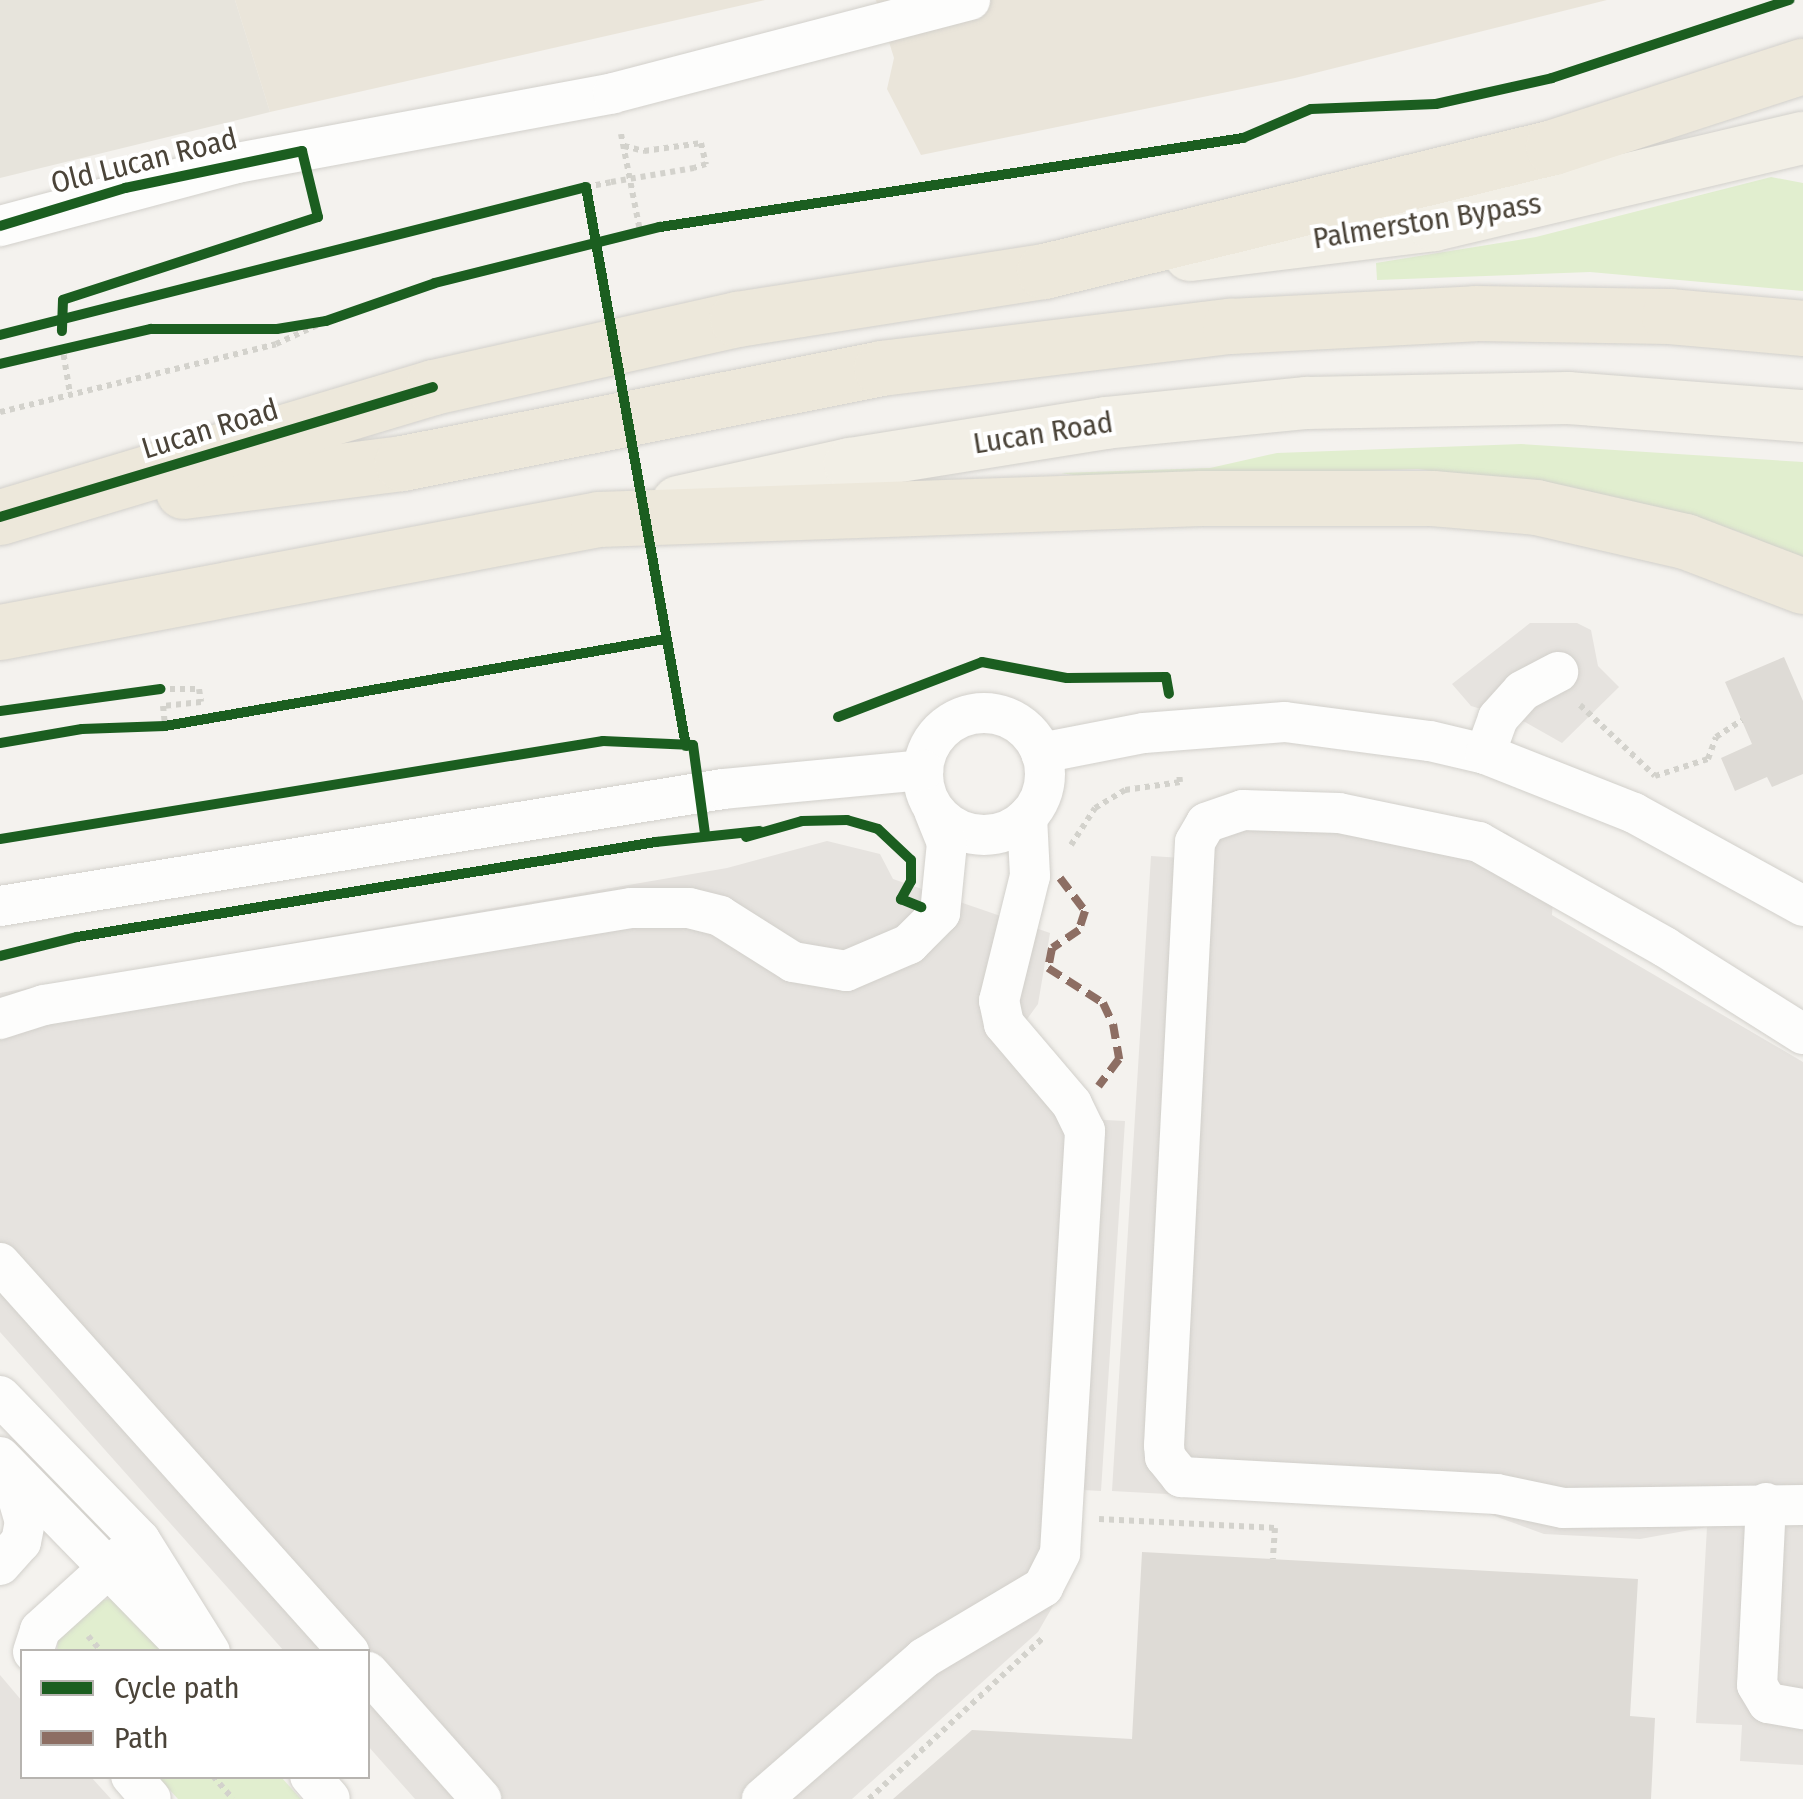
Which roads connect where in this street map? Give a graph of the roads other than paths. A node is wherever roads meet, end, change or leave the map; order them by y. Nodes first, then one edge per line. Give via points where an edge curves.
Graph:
1 (970, 0) edge
2 (1803, 66) edge
3 (1803, 138) edge
4 (0, 226) edge
5 (1044, 272) junction
6 (1803, 328) edge
7 (1803, 416) edge
8 (20, 513) edge
9 (598, 519) junction
10 (1803, 586) edge
11 (0, 632) edge
12 (1554, 674) road end
13 (1042, 753) junction
14 (1484, 754) junction
15 (923, 770) junction
16 (934, 810) junction
17 (1028, 817) junction
18 (0, 906) edge
19 (1803, 906) edge
20 (0, 1019) edge
21 (1803, 1034) edge
22 (0, 1263) edge
23 (0, 1396) edge
24 (2, 1460) edge
25 (1784, 1504) edge
26 (140, 1540) junction
27 (0, 1565) edge
28 (109, 1568) junction
29 (35, 1649) edge
30 (187, 1649) edge
31 (208, 1649) edge
32 (346, 1649) edge
33 (370, 1674) edge
34 (1803, 1710) edge
35 (134, 1779) edge
36 (313, 1779) edge
37 (151, 1799) edge
38 (330, 1799) edge
39 (481, 1799) edge
40 (762, 1799) edge

1 - 4 street, Old Lucan Road via 613,93 237,163
2 - 5 highway, Lucan Road via 1553,147
3 - 5 main road, Palmerston Bypass via 1434,224
5 - 8 highway, Lucan Road via 852,299 585,350 390,399
6 - 8 highway via 1670,316 1475,313 1230,326 881,368 402,463
7 - 9 main road, Lucan Road via 1568,398 1306,403 1085,426 850,464
9 - 10 highway via 1201,498 1432,498 1536,507 1685,541
9 - 11 highway, Lucan Road
12 - 14 street via 1522,691 1498,718
13 - 14 street via 1144,734 1285,722 1330,724
13 - 15 street via 1015,722 975,714 939,733
13 - 17 street via 1044,788
14 - 19 street via 1634,812
15 - 16 street
15 - 18 street via 722,789
16 - 17 street via 962,832 979,835 997,834
16 - 20 street via 948,844 940,914 910,944 846,971 793,962 720,916 689,908 631,908 44,1004
17 - 40 street via 1030,876 999,1000 1004,1024 1072,1104 1085,1131 1060,1553 1044,1587 924,1658
21 - 25 street via 1665,946 1479,842 1399,822 1264,810 1222,814 1206,823 1195,842 1164,1444 1172,1470 1181,1478 1498,1494 1563,1508 1636,1512
22 - 32 street
23 - 26 street
24 - 27 street via 24,1502 26,1522 21,1542
24 - 28 street
25 - 34 street via 1757,1686 1768,1703
26 - 28 street
26 - 31 street
28 - 29 street via 40,1630
28 - 30 street
33 - 39 street
35 - 37 street
36 - 38 street

